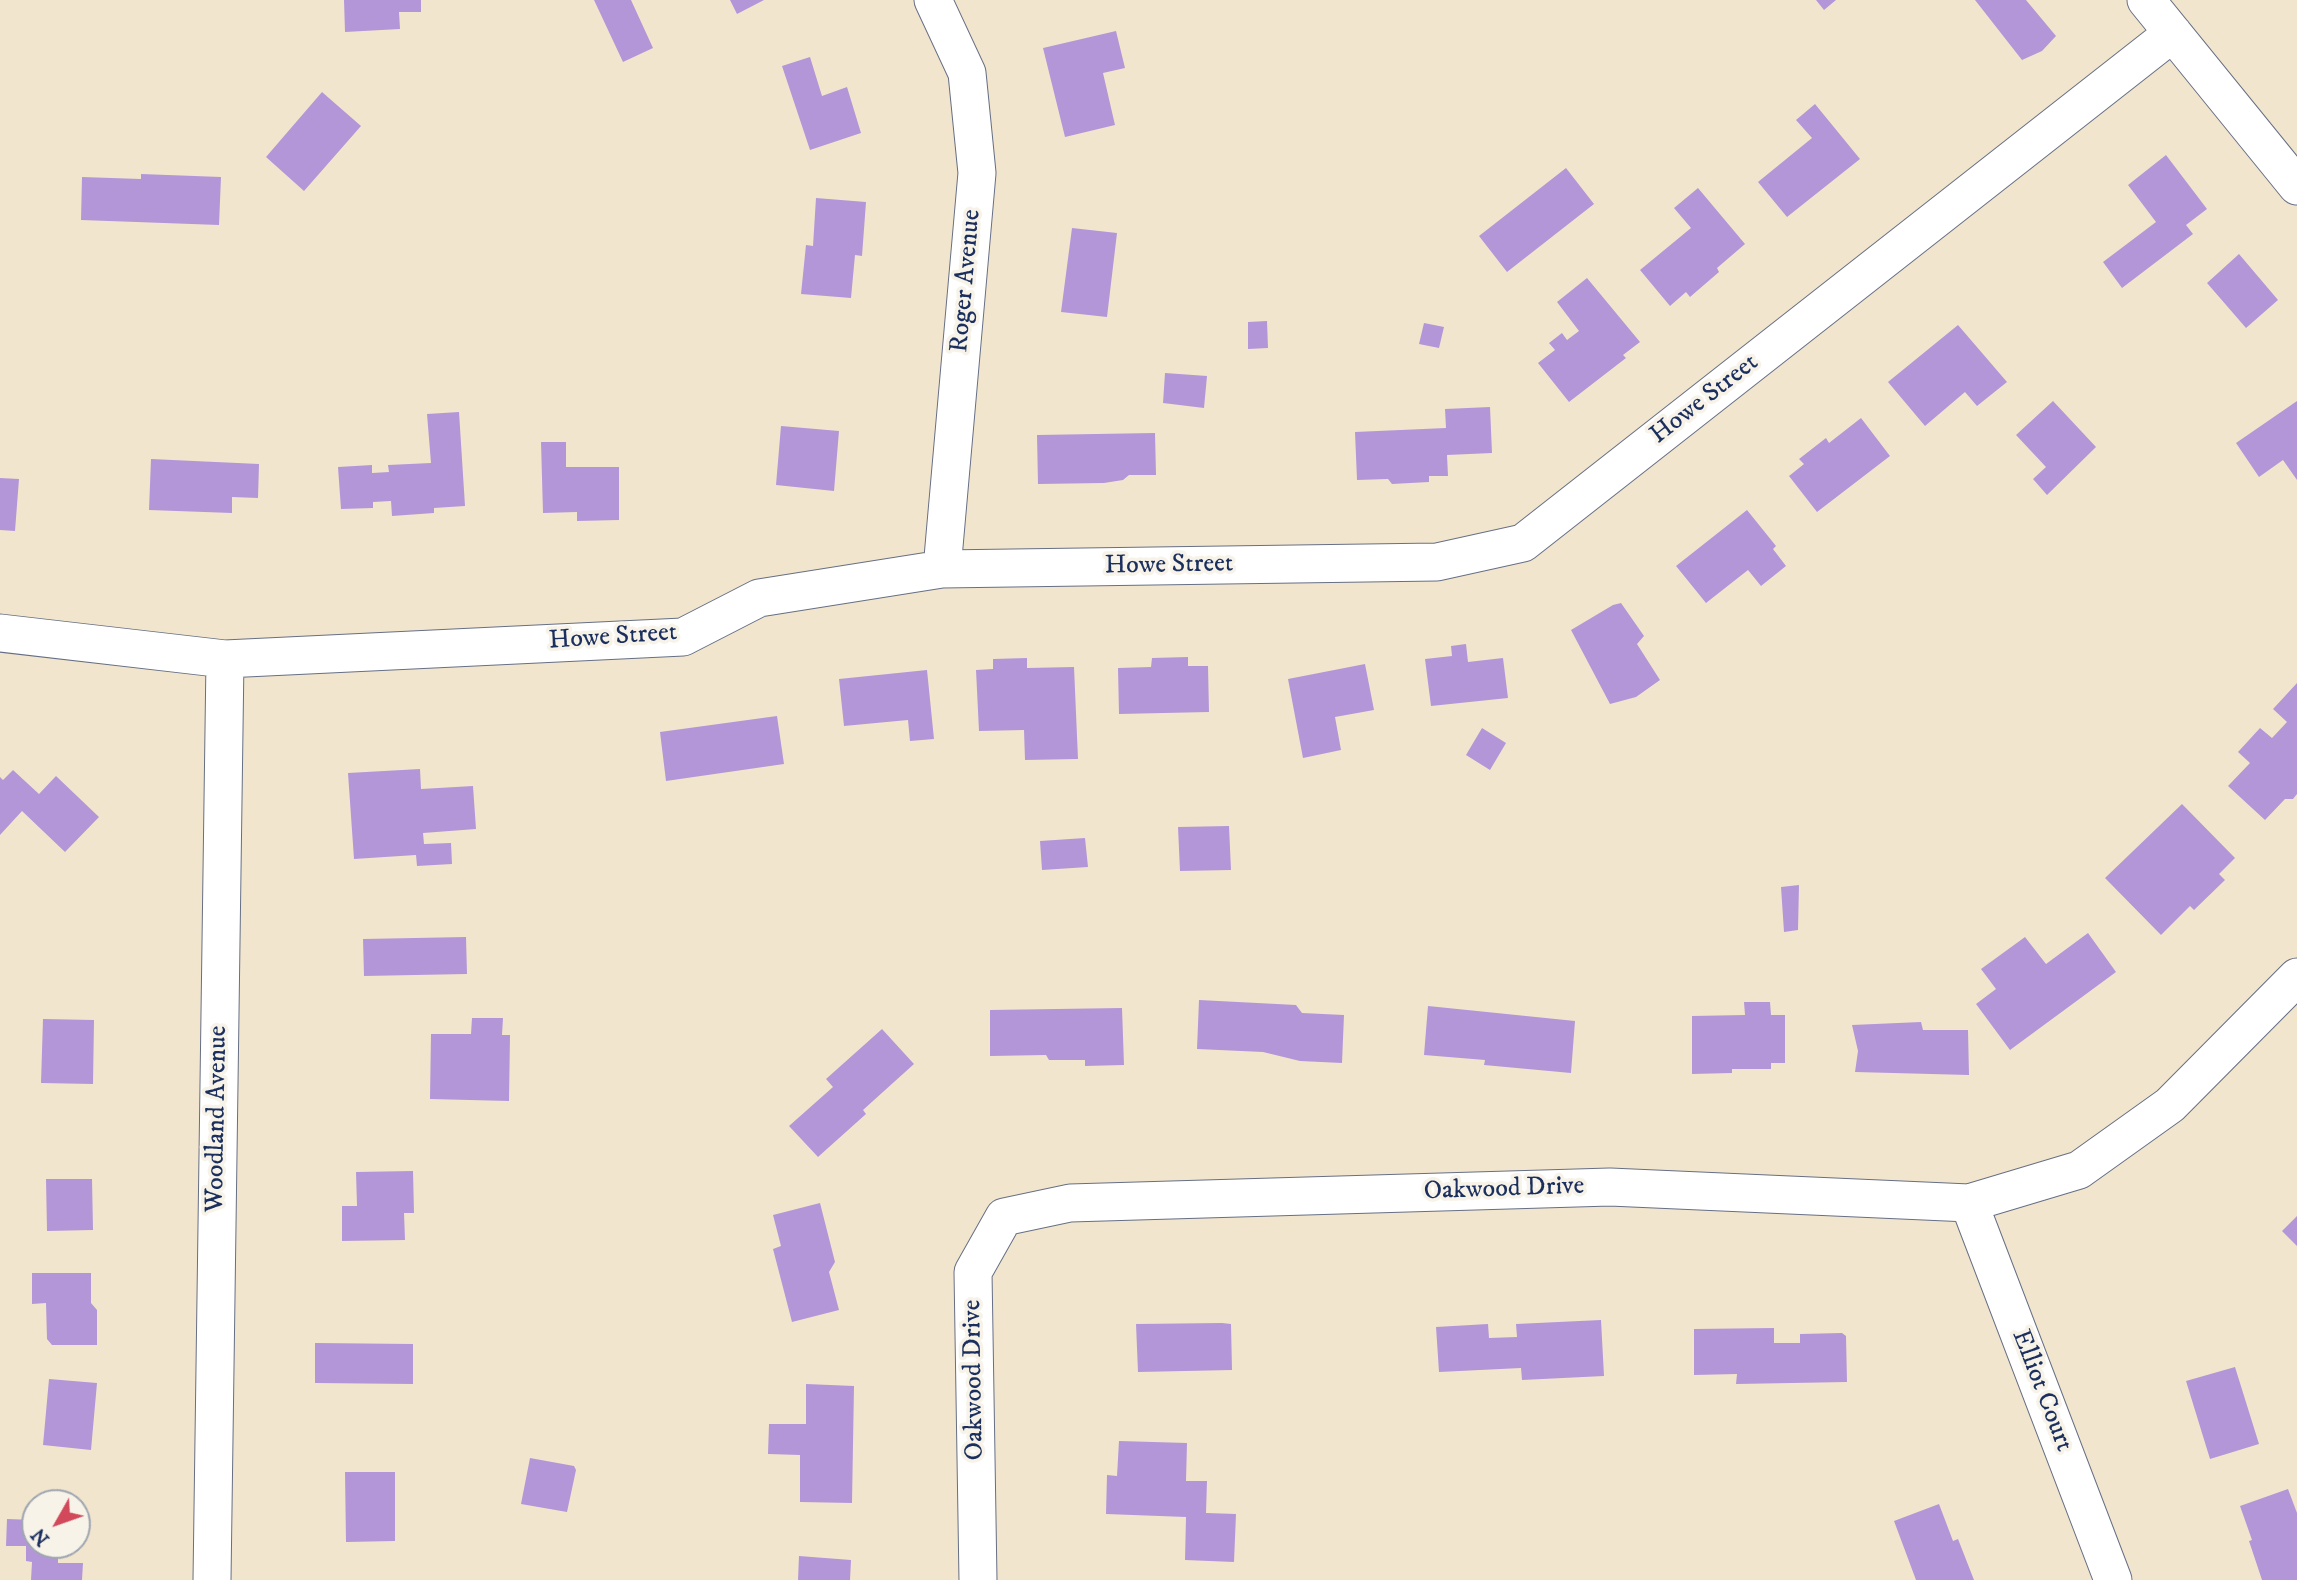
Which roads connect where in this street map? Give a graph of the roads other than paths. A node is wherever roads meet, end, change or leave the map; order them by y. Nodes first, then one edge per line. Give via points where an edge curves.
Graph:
1 (933, 0) edge
2 (2146, 0) edge
3 (2173, 33) junction
4 (2297, 186) edge
5 (942, 569) junction
6 (0, 633) edge
7 (225, 659) junction
8 (2297, 977) edge
9 (1969, 1203) junction
10 (212, 1580) edge
11 (978, 1580) edge
12 (2113, 1580) edge

1 - 5 street, Roger Avenue via 967,74 976,173
2 - 3 street
3 - 4 street
3 - 5 street, Howe Street via 1523,543 1437,562
5 - 7 street, Howe Street via 759,598 683,636
6 - 7 street, Howe Street
7 - 10 street, Woodland Avenue
8 - 9 street, Oakwood Drive via 2170,1105 2079,1170
9 - 11 street, Oakwood Drive via 1610,1187 1070,1203 1004,1217 973,1272
9 - 12 street, Elliot Court

